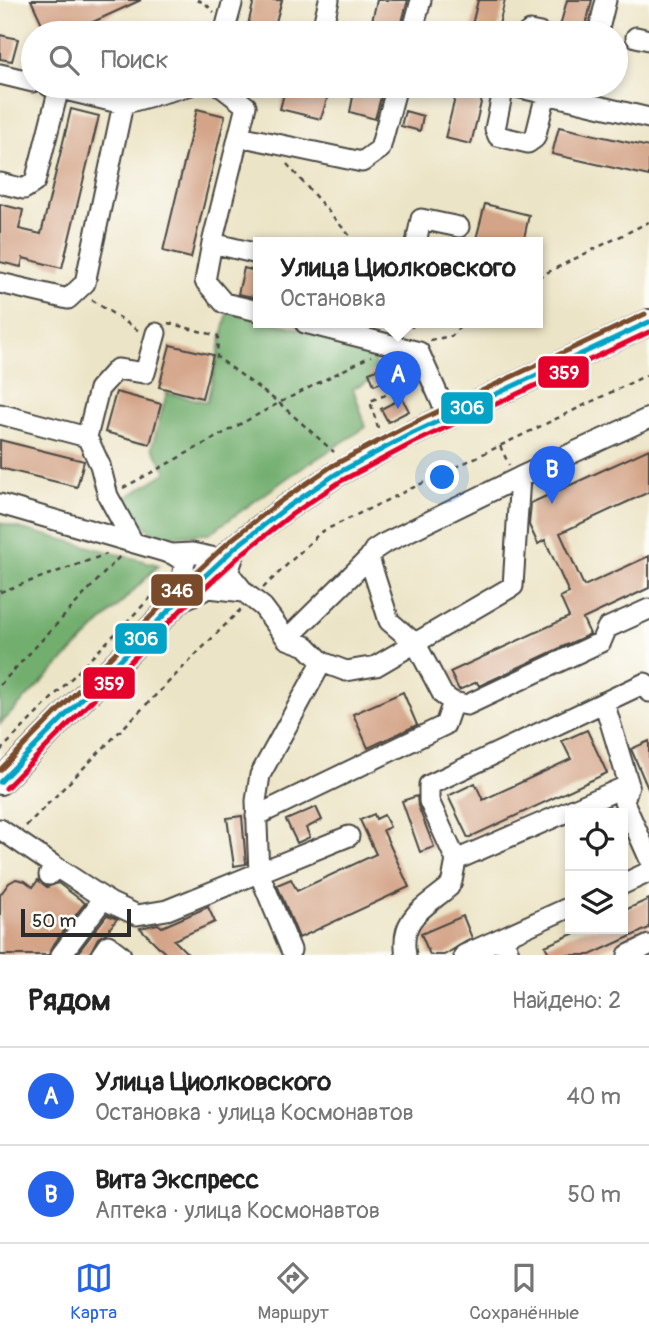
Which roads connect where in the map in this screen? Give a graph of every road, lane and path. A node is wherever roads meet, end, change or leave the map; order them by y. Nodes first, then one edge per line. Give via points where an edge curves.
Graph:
1 (233, 0) edge
2 (329, 0) edge
3 (421, 0) edge
4 (606, 0) edge
5 (227, 21) edge
6 (324, 21) dead end
7 (415, 21) edge
8 (601, 21) edge
9 (0, 74) edge
10 (21, 79) edge
11 (52, 98) edge
12 (99, 98) edge
13 (145, 98) edge
14 (236, 98) edge
15 (394, 98) edge
16 (501, 98) edge
17 (545, 98) edge
18 (563, 98) edge
19 (123, 104) junction
20 (649, 118) edge
21 (239, 135) junction
22 (267, 141) junction
23 (0, 183) edge
24 (649, 222) edge
25 (459, 227) dead end
26 (351, 237) edge
27 (417, 237) edge
28 (212, 243) junction
29 (253, 253) edge
30 (543, 275) edge
31 (0, 283) edge
32 (77, 290) junction
33 (253, 310) edge
34 (649, 322) edge
35 (325, 328) edge
36 (459, 328) edge
37 (156, 333) junction
38 (428, 341) dead end
39 (393, 345) junction
40 (649, 374) edge
41 (279, 403) junction
42 (0, 414) edge
43 (448, 417) junction
44 (649, 418) edge
45 (87, 437) junction
46 (500, 446) junction
47 (334, 452) dead end
48 (518, 478) junction
49 (108, 496) junction
50 (0, 504) edge
51 (131, 544) junction
52 (229, 553) junction
53 (172, 554) junction
54 (369, 558) junction
55 (0, 592) edge
56 (171, 593) junction
57 (248, 595) junction
58 (649, 609) edge
59 (287, 639) junction
60 (416, 644) junction
61 (321, 662) junction
62 (0, 685) edge
63 (648, 685) edge
64 (453, 702) junction
65 (604, 702) junction
66 (0, 751) edge
67 (0, 782) edge
68 (629, 785) junction
69 (257, 816) junction
70 (7, 834) edge
71 (349, 836) dead end
72 (649, 858) edge
73 (456, 860) junction
74 (649, 872) edge
75 (258, 873) junction
76 (628, 882) edge
77 (104, 898) junction
78 (565, 910) edge
79 (649, 945) edge
80 (507, 946) edge
81 (291, 950) dead end
82 (61, 955) edge
83 (101, 955) edge
84 (121, 955) edge
85 (405, 955) edge
86 (464, 955) edge
87 (628, 955) edge

1 - 5 street
2 - 6 street
3 - 7 street
4 - 8 street
9 - 10 street
11 - 23 street via 35,183 24,189
12 - 19 street
13 - 19 street
14 - 21 street via 246,106
15 - 22 street via 380,149 362,162
16 - 17 street via 495,129 498,136 528,143 535,138
18 - 20 street
19 - 32 street via 85,283
21 - 22 street
21 - 28 street
22 - 26 path
24 - 30 path
25 - 27 street via 421,219
28 - 29 street
28 - 33 street via 205,281 224,303
31 - 32 street via 68,299
32 - 37 path via 147,336
34 - 43 main road
35 - 39 street
36 - 38 path via 452,336
37 - 41 path via 159,320 218,336 217,357
37 - 45 street via 145,373 117,369 99,389
39 - 41 path
39 - 43 street via 419,352
40 - 46 path
41 - 47 path
41 - 49 path
42 - 45 street
43 - 52 main road via 336,474
44 - 48 street
45 - 49 street
46 - 48 path
46 - 57 path via 321,532
48 - 54 street via 383,544
48 - 60 street via 513,586
49 - 51 street
50 - 51 street
51 - 53 street
51 - 55 path
51 - 62 path
52 - 53 street
52 - 56 main road
52 - 57 street via 228,572
53 - 56 street via 185,562
54 - 59 street
54 - 60 street via 389,621
56 - 57 street via 209,588
56 - 66 path
56 - 67 main road
57 - 59 street
57 - 70 path
58 - 64 street via 607,628 601,642 467,705
59 - 61 street via 306,646
60 - 61 street via 363,669 346,671
60 - 64 street via 443,695
61 - 69 street via 260,775
63 - 65 street
64 - 69 street via 445,725
65 - 68 street
65 - 73 street via 429,785 429,801
68 - 72 street via 624,802
68 - 73 street
69 - 75 street
70 - 77 street via 52,871
71 - 75 street
73 - 85 street via 449,887 408,922
74 - 76 street
75 - 77 street via 167,910 137,915
75 - 81 street
77 - 82 street
78 - 80 street
79 - 87 street
80 - 86 street
83 - 84 street via 108,945

